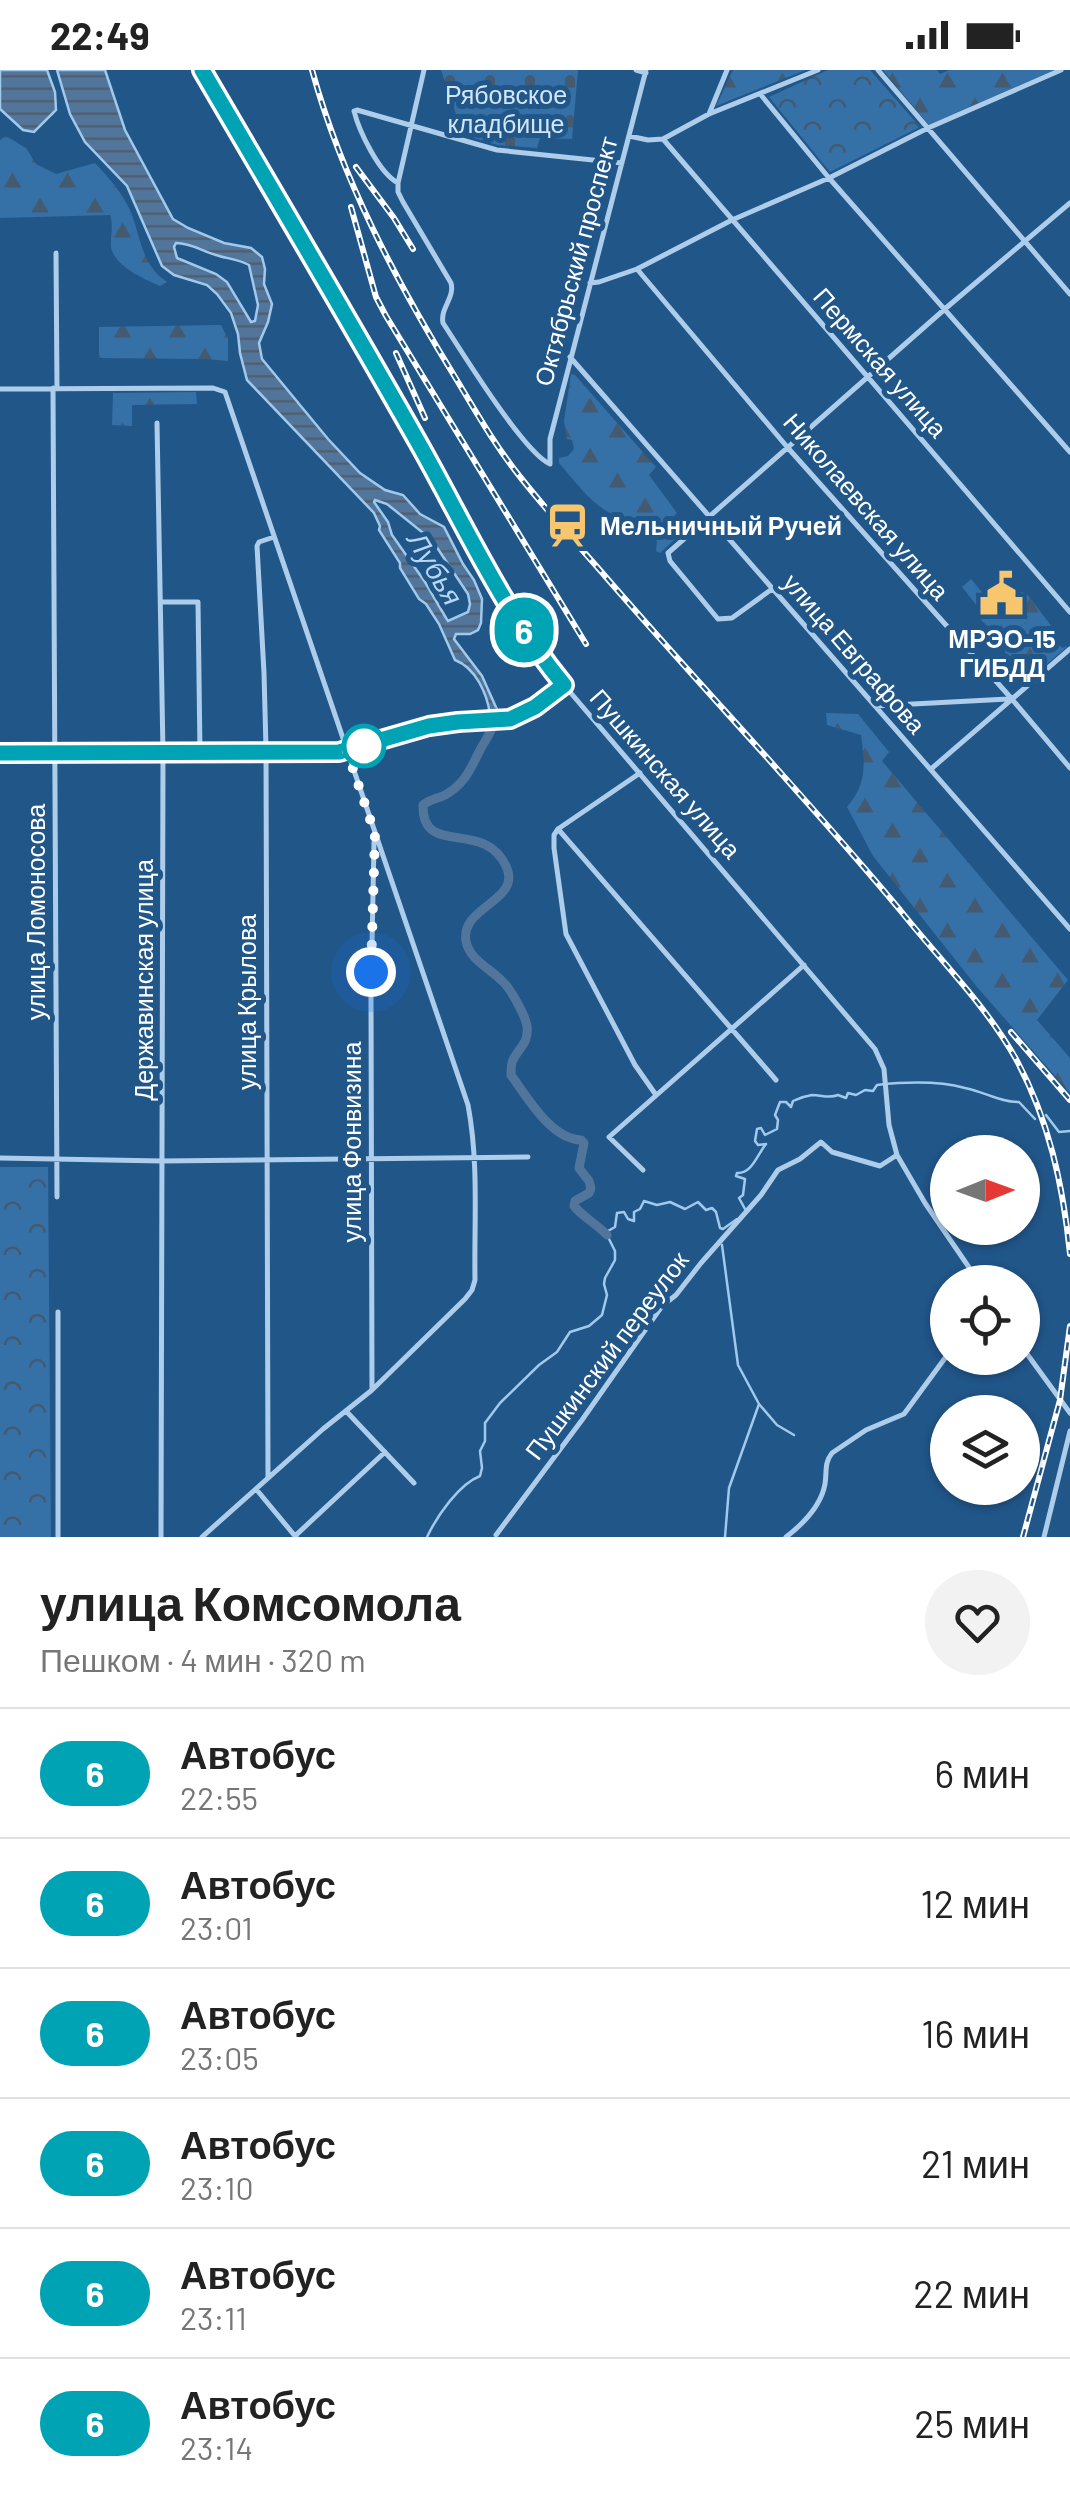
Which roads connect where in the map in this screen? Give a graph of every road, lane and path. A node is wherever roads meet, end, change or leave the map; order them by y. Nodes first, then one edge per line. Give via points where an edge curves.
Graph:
1 (202, 70) edge
2 (424, 70) edge
3 (636, 70) edge
4 (727, 70) edge
5 (818, 70) edge
6 (878, 70) edge
7 (1061, 70) edge
8 (646, 71) edge
9 (761, 94) junction
10 (709, 114) junction
11 (411, 125) junction
12 (928, 128) junction
13 (629, 136) junction
14 (663, 138) junction
15 (622, 162) junction
16 (829, 178) junction
17 (398, 183) junction
18 (1070, 203) edge
19 (732, 220) junction
20 (1026, 241) junction
21 (56, 253) dead end
22 (636, 269) junction
23 (590, 283) junction
24 (1070, 294) edge
25 (946, 308) junction
26 (570, 358) junction
27 (867, 377) junction
28 (55, 388) junction
29 (0, 389) edge
30 (157, 422) dead end
31 (788, 448) junction
32 (1070, 452) edge
33 (709, 516) junction
34 (274, 537) junction
35 (772, 589) junction
36 (161, 602) junction
37 (1070, 612) edge
38 (1070, 649) edge
39 (564, 685) junction
40 (1011, 698) junction
41 (875, 706) junction
42 (347, 751) junction
43 (163, 752) junction
44 (200, 752) junction
45 (266, 752) junction
46 (0, 753) edge
47 (56, 753) junction
48 (1070, 768) edge
49 (931, 770) junction
50 (640, 774) junction
51 (558, 829) junction
52 (375, 834) junction
53 (1070, 930) edge
54 (805, 964) junction
55 (730, 1029) junction
56 (776, 1080) dead end
57 (656, 1096) junction
58 (897, 1154) junction
59 (474, 1157) junction
60 (528, 1157) dead end
61 (0, 1158) edge
62 (266, 1158) junction
63 (371, 1158) junction
64 (56, 1160) junction
65 (162, 1160) junction
66 (643, 1170) dead end
67 (57, 1197) dead end
68 (967, 1265) edge
69 (58, 1312) dead end
70 (1040, 1372) edge
71 (933, 1375) edge
72 (372, 1390) junction
73 (346, 1411) junction
74 (1070, 1413) edge
75 (1070, 1430) edge
76 (385, 1452) junction
77 (268, 1478) junction
78 (414, 1483) dead end
79 (256, 1489) junction
80 (496, 1534) edge
81 (296, 1536) edge
82 (58, 1537) edge
83 (161, 1537) edge
84 (202, 1537) edge
85 (786, 1537) edge
86 (1044, 1537) edge

1 - 39 street, Пушкинская улица via 504,597
2 - 11 street
3 - 8 street
4 - 10 street
5 - 9 street
6 - 12 street
7 - 12 street
8 - 13 street, Октябрьский проспект
9 - 10 street
9 - 16 street
10 - 14 street
11 - 15 street via 497,150
11 - 17 street
11 - 17 street via 354,111 372,152
12 - 16 street
12 - 20 street
13 - 14 street
13 - 15 street, Октябрьский проспект
14 - 19 street, Пермская улица
15 - 23 street, Октябрьский проспект
16 - 19 street
16 - 25 street
17 - 26 street, Октябрьский проспект via 453,288 442,323 512,424 550,464
18 - 20 street
19 - 22 street
19 - 27 street, Пермская улица
20 - 24 street
20 - 25 street
21 - 28 street, улица Ломоносова
22 - 23 street
22 - 31 street, Николаевская улица
23 - 26 street, Октябрьский проспект
25 - 27 street
25 - 32 street
26 - 33 street, улица Евграфова
27 - 31 street
27 - 37 street, Пермская улица
28 - 29 street
28 - 34 street via 225,392
28 - 47 street, улица Ломоносова
30 - 36 street, Державинская улица
31 - 33 street
31 - 40 street, Николаевская улица
33 - 35 street, улица Евграфова
33 - 35 street via 668,557 718,619 732,618
34 - 42 street
34 - 45 street, улица Крылова via 257,546
35 - 41 street, улица Евграфова
36 - 43 street, Державинская улица
36 - 44 street via 198,602
38 - 40 street
39 - 42 street via 514,718 429,726
39 - 50 street, Пушкинская улица
40 - 41 street
40 - 48 street, Николаевская улица
40 - 49 street
41 - 49 street, улица Евграфова
42 - 45 street
42 - 52 street
43 - 44 street
43 - 47 street
43 - 65 street, Державинская улица
44 - 45 street
45 - 62 street, улица Крылова
46 - 47 street
47 - 64 street, улица Ломоносова
49 - 53 street, улица Евграфова
50 - 51 street
50 - 54 street, Пушкинская улица
51 - 55 street
51 - 57 street via 554,848 566,934
52 - 59 street via 468,1106
52 - 63 street, улица Фонвизина
54 - 55 street
54 - 58 street, Пушкинская улица via 881,1058
55 - 56 street
55 - 57 street
57 - 66 street via 610,1137
58 - 68 street, Пушкинская улица
58 - 80 street, Пушкинский переулок via 880,1166 832,1152 821,1142 778,1170 662,1306
59 - 60 street
59 - 63 street
59 - 72 street via 472,1290
61 - 64 street
62 - 63 street
62 - 65 street
62 - 77 street, улица Крылова
63 - 72 street, улица Фонвизина
64 - 65 street
64 - 67 street, улица Ломоносова
65 - 83 street, Державинская улица
69 - 82 street
70 - 74 street
71 - 85 street via 904,1414 832,1452 808,1518
72 - 73 street
73 - 76 street
73 - 77 street
75 - 86 street
76 - 78 street
76 - 81 street
77 - 79 street
79 - 81 street
79 - 84 street

